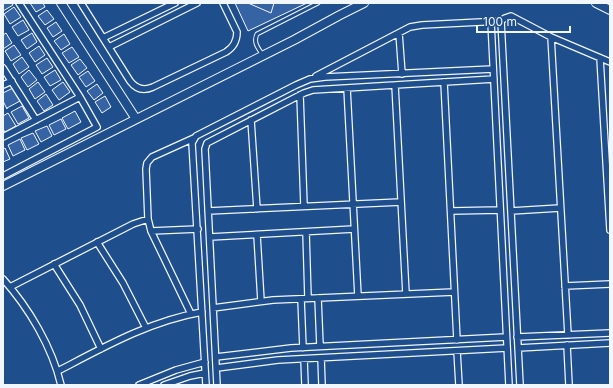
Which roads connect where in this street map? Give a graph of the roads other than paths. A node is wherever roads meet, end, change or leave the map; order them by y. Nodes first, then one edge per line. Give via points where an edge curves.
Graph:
1 (19, 3) edge
2 (60, 3) edge
3 (81, 3) edge
4 (174, 3) edge
5 (197, 3) edge
6 (223, 3) edge
7 (318, 3) edge
8 (364, 3) edge
9 (596, 3) edge
10 (610, 10) edge
11 (501, 21) junction
12 (491, 22) junction
13 (399, 32) junction
14 (551, 37) junction
15 (103, 38) junction
16 (109, 47) junction
17 (262, 56) junction
18 (600, 58) junction
19 (610, 62) edge
20 (3, 68) edge
21 (493, 69) junction
22 (402, 74) junction
23 (310, 79) junction
24 (494, 79) junction
25 (12, 81) junction
26 (444, 82) junction
27 (395, 85) junction
28 (3, 86) edge
29 (347, 88) junction
30 (300, 95) junction
31 (80, 97) junction
32 (136, 119) junction
33 (36, 120) junction
34 (251, 120) junction
35 (3, 137) edge
36 (194, 138) junction
37 (3, 176) edge
38 (3, 186) edge
39 (609, 191) edge
40 (401, 202) junction
41 (353, 204) junction
42 (304, 206) junction
43 (560, 208) junction
44 (257, 209) junction
45 (500, 210) junction
46 (208, 211) junction
47 (450, 211) junction
48 (510, 211) junction
49 (610, 216) edge
50 (148, 218) junction
51 (198, 229) junction
52 (354, 229) junction
53 (610, 230) edge
54 (151, 231) junction
55 (306, 232) junction
56 (258, 234) junction
57 (210, 237) junction
58 (97, 242) junction
59 (54, 264) junction
60 (3, 278) edge
61 (610, 284) edge
62 (565, 286) junction
63 (10, 287) junction
64 (454, 292) junction
65 (406, 294) junction
66 (358, 296) junction
67 (301, 298) junction
68 (308, 298) junction
69 (318, 298) junction
70 (261, 301) junction
71 (213, 308) junction
72 (202, 312) junction
73 (191, 314) junction
74 (146, 328) junction
75 (610, 333) edge
76 (568, 335) junction
77 (506, 337) junction
78 (517, 337) junction
79 (457, 340) junction
80 (610, 343) edge
81 (567, 345) junction
82 (320, 346) junction
83 (303, 348) junction
84 (507, 348) junction
85 (518, 348) junction
86 (101, 349) junction
87 (457, 351) junction
88 (216, 357) junction
89 (321, 358) junction
90 (304, 359) junction
91 (205, 362) junction
92 (217, 368) junction
93 (58, 371) junction
94 (206, 373) junction
95 (61, 385) edge
96 (139, 385) edge
97 (164, 385) edge
98 (206, 385) edge
99 (217, 385) edge
100 (305, 385) edge
101 (322, 385) edge
102 (459, 385) edge
103 (509, 385) edge
104 (520, 385) edge
105 (569, 385) edge

1 - 31 street
2 - 32 street
3 - 15 street
4 - 15 street
5 - 16 street
6 - 16 street via 236,32 237,37 233,46 226,52 149,89 140,89 133,84
7 - 17 lane via 257,34 255,43
8 - 17 street
9 - 10 street
11 - 12 street
11 - 14 street via 514,17
11 - 48 street
12 - 13 street via 422,25
12 - 21 street
13 - 22 street
13 - 23 street
14 - 18 street
14 - 43 street
15 - 16 street
17 - 32 street
18 - 19 street
18 - 39 street
20 - 25 street
21 - 22 street
21 - 24 street
22 - 23 street
23 - 36 street
24 - 26 street
24 - 45 street
25 - 28 street
25 - 33 street
26 - 27 street
26 - 47 street
27 - 29 street
27 - 40 street
29 - 30 street via 318,89
29 - 41 street
30 - 34 street
30 - 42 street
31 - 33 street
31 - 37 street via 98,127
32 - 38 street
33 - 35 street
34 - 44 street
34 - 46 street via 206,145
36 - 50 street via 152,157 147,163
36 - 51 street via 192,143
39 - 49 street
40 - 41 street
40 - 65 street
41 - 42 street
41 - 52 street
42 - 44 street
43 - 48 street
43 - 62 street
44 - 46 street
45 - 47 street
45 - 77 street
46 - 57 street
47 - 64 street
48 - 78 street
49 - 53 street
50 - 54 street
50 - 58 street
51 - 54 street
51 - 72 street
52 - 55 street
52 - 66 street
54 - 73 street
55 - 56 street
55 - 68 street
56 - 57 street
56 - 70 street
57 - 71 street
58 - 59 street
58 - 74 street via 124,284
59 - 63 street
59 - 86 street via 80,304
60 - 63 street
61 - 62 street
62 - 76 street
63 - 93 street via 37,327
64 - 65 street
64 - 79 street
65 - 66 street
66 - 69 street
67 - 68 street
67 - 70 street
67 - 83 street
68 - 69 street
69 - 82 street
70 - 71 street
71 - 88 street
72 - 73 street
72 - 91 street
73 - 74 street
74 - 86 street
75 - 76 street
76 - 78 street
77 - 79 street
77 - 84 street
78 - 85 street
79 - 82 street
80 - 81 street
81 - 85 street
81 - 105 street
82 - 83 street
83 - 88 street
84 - 87 street
84 - 103 street
85 - 104 street
86 - 93 street
87 - 89 street
87 - 102 street
88 - 92 street
89 - 90 street
89 - 101 street
90 - 92 street
90 - 100 street
91 - 94 street
91 - 96 street
92 - 99 street
93 - 95 street
94 - 97 street
94 - 98 street

